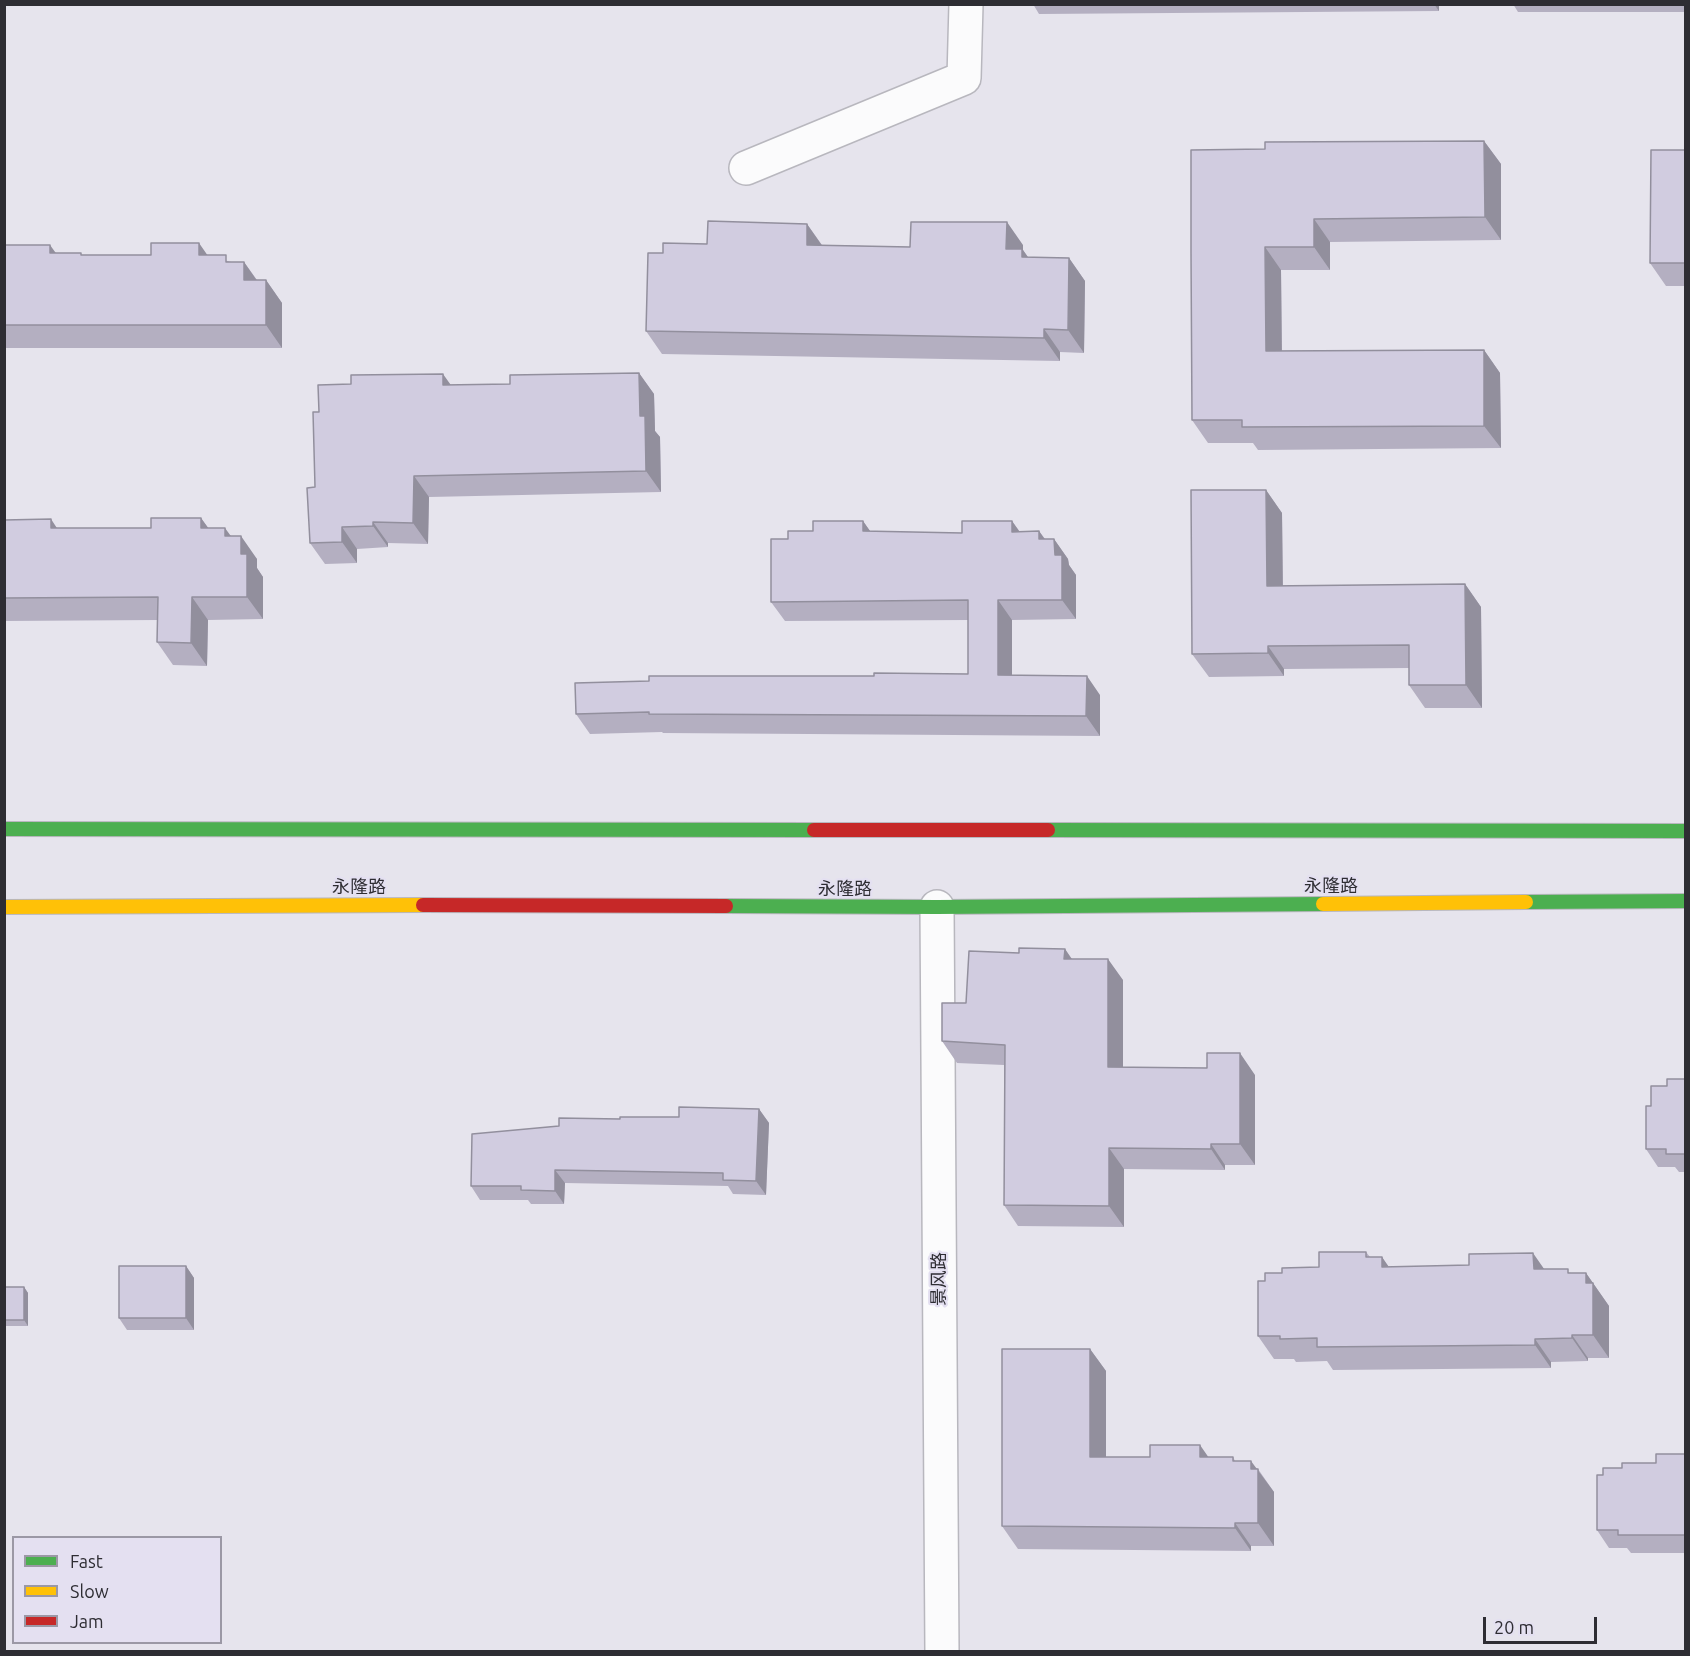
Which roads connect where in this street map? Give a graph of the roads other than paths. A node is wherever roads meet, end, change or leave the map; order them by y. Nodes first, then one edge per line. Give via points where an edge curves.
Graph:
1 (966, 4) edge
2 (746, 168) dead end
3 (4, 829) edge
4 (1686, 831) edge
5 (1686, 901) edge
6 (4, 907) edge
7 (936, 907) junction
8 (942, 1652) edge

1 - 2 street via 964,78
3 - 4 street
5 - 7 street, 永隆路
6 - 7 street, 永隆路
7 - 8 street, 景风路

